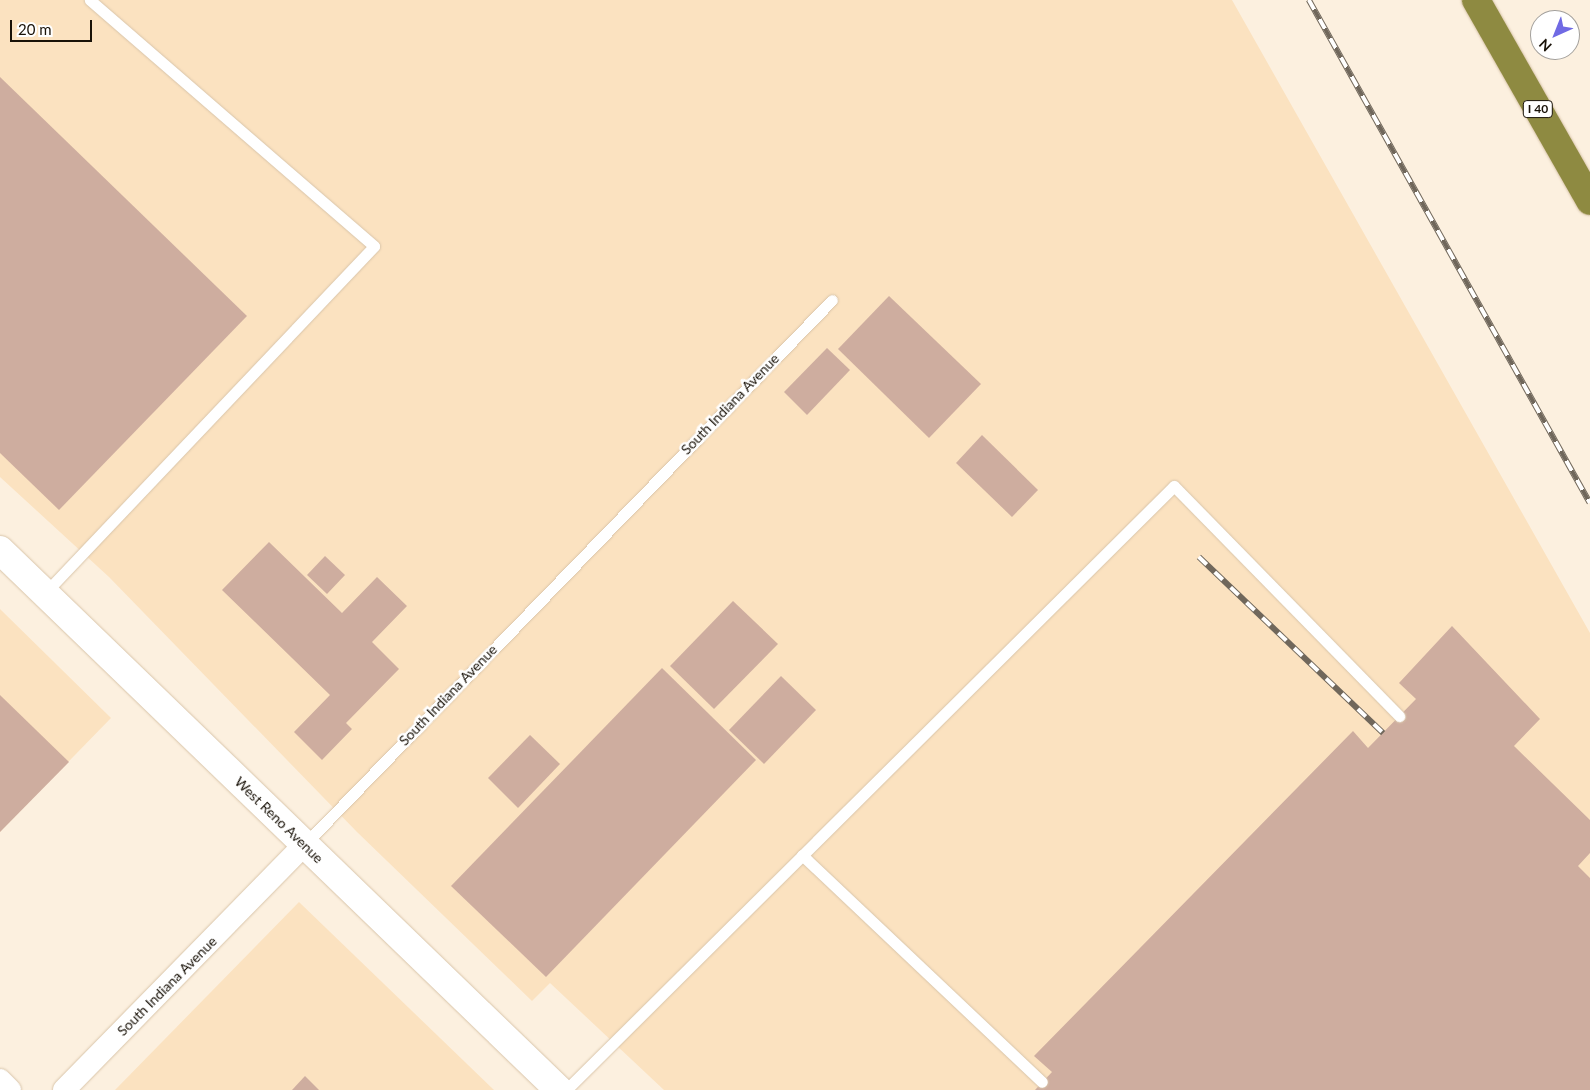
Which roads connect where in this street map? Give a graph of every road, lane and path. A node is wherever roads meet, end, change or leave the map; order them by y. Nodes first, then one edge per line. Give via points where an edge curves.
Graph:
1 (90, 0) edge
2 (1476, 0) edge
3 (1590, 200) edge
4 (832, 300) dead end
5 (0, 550) edge
6 (45, 593) junction
7 (1399, 716) dead end
8 (305, 844) junction
9 (802, 855) junction
10 (0, 1080) edge
11 (1042, 1082) dead end
12 (10, 1090) edge
13 (64, 1090) edge
14 (559, 1090) edge
15 (566, 1090) edge

1 - 6 lane via 374,246
2 - 3 highway, I 40
4 - 8 lane, South Indiana Avenue
5 - 6 main road, West Reno Avenue
6 - 8 main road, West Reno Avenue
7 - 9 lane via 1174,486
8 - 13 street, South Indiana Avenue
8 - 14 main road, West Reno Avenue
9 - 11 lane
9 - 15 lane
10 - 12 street

